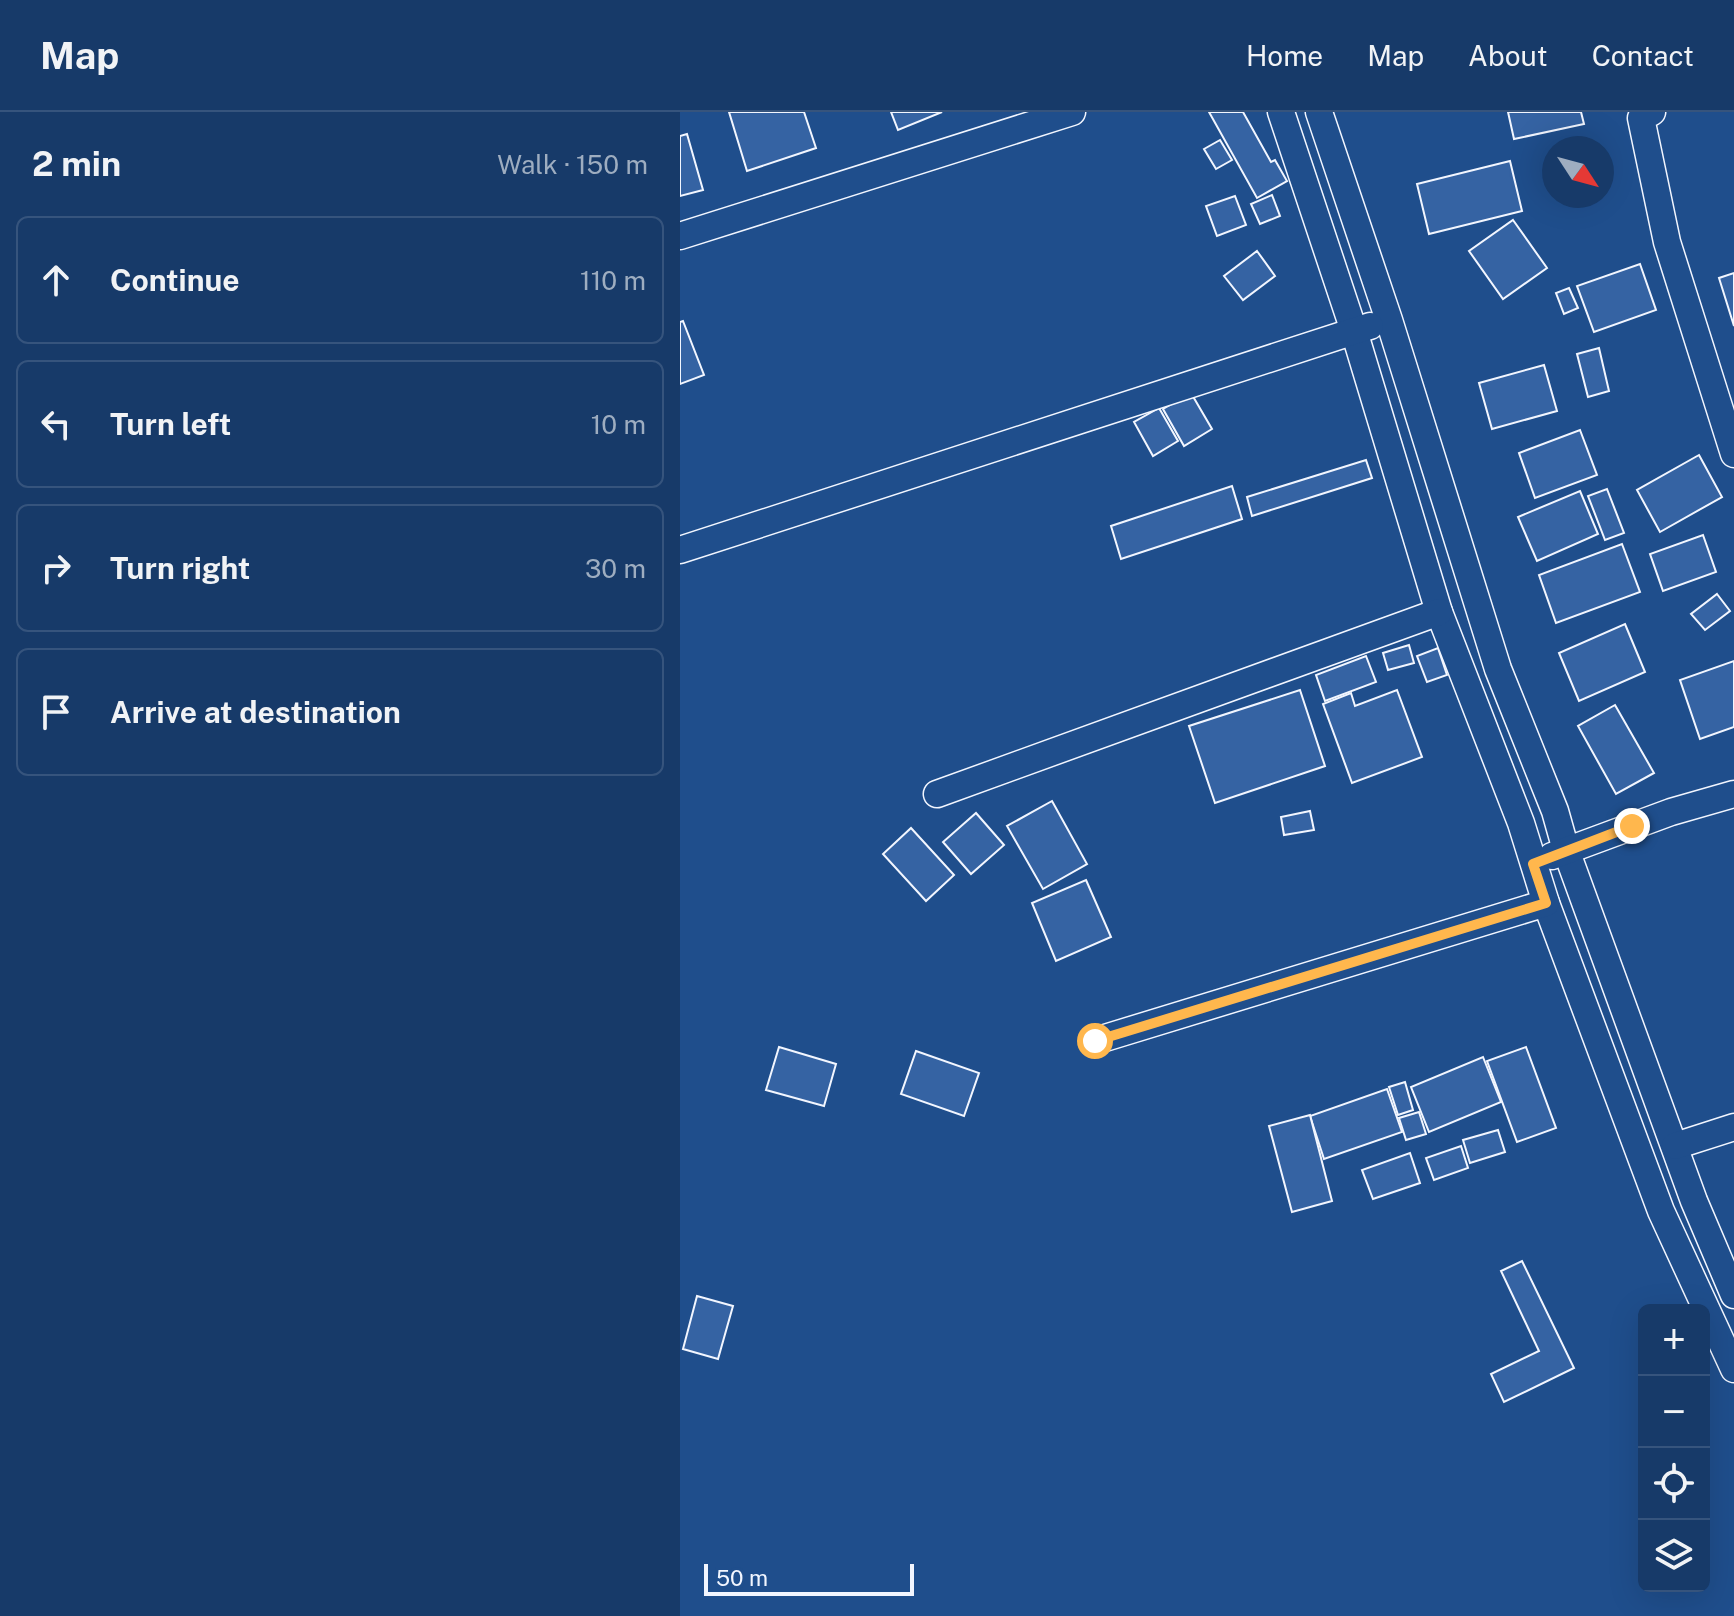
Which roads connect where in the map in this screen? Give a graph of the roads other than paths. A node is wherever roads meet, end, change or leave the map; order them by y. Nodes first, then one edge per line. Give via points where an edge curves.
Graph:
1 (1072, 112) edge
2 (1281, 112) edge
3 (1319, 112) edge
4 (1644, 114) edge
5 (680, 236) edge
6 (1389, 320) junction
7 (1354, 331) junction
8 (1732, 444) edge
9 (680, 550) edge
10 (1439, 612) junction
11 (937, 794) dead end
12 (1734, 794) edge
13 (1566, 850) junction
14 (1533, 864) junction
15 (1546, 903) junction
16 (1095, 1041) dead end
17 (1734, 1127) edge
18 (1675, 1146) junction
19 (1734, 1295) edge
20 (1734, 1369) edge

1 - 5 street
2 - 7 street
3 - 6 street
4 - 8 street via 1667,242
6 - 7 street
6 - 13 street via 1498,669
7 - 9 street
7 - 10 street
10 - 11 street
10 - 14 street
12 - 13 street
13 - 14 street
13 - 18 street
14 - 15 street
15 - 16 street
15 - 20 street via 1661,1211
17 - 18 street
18 - 19 street

